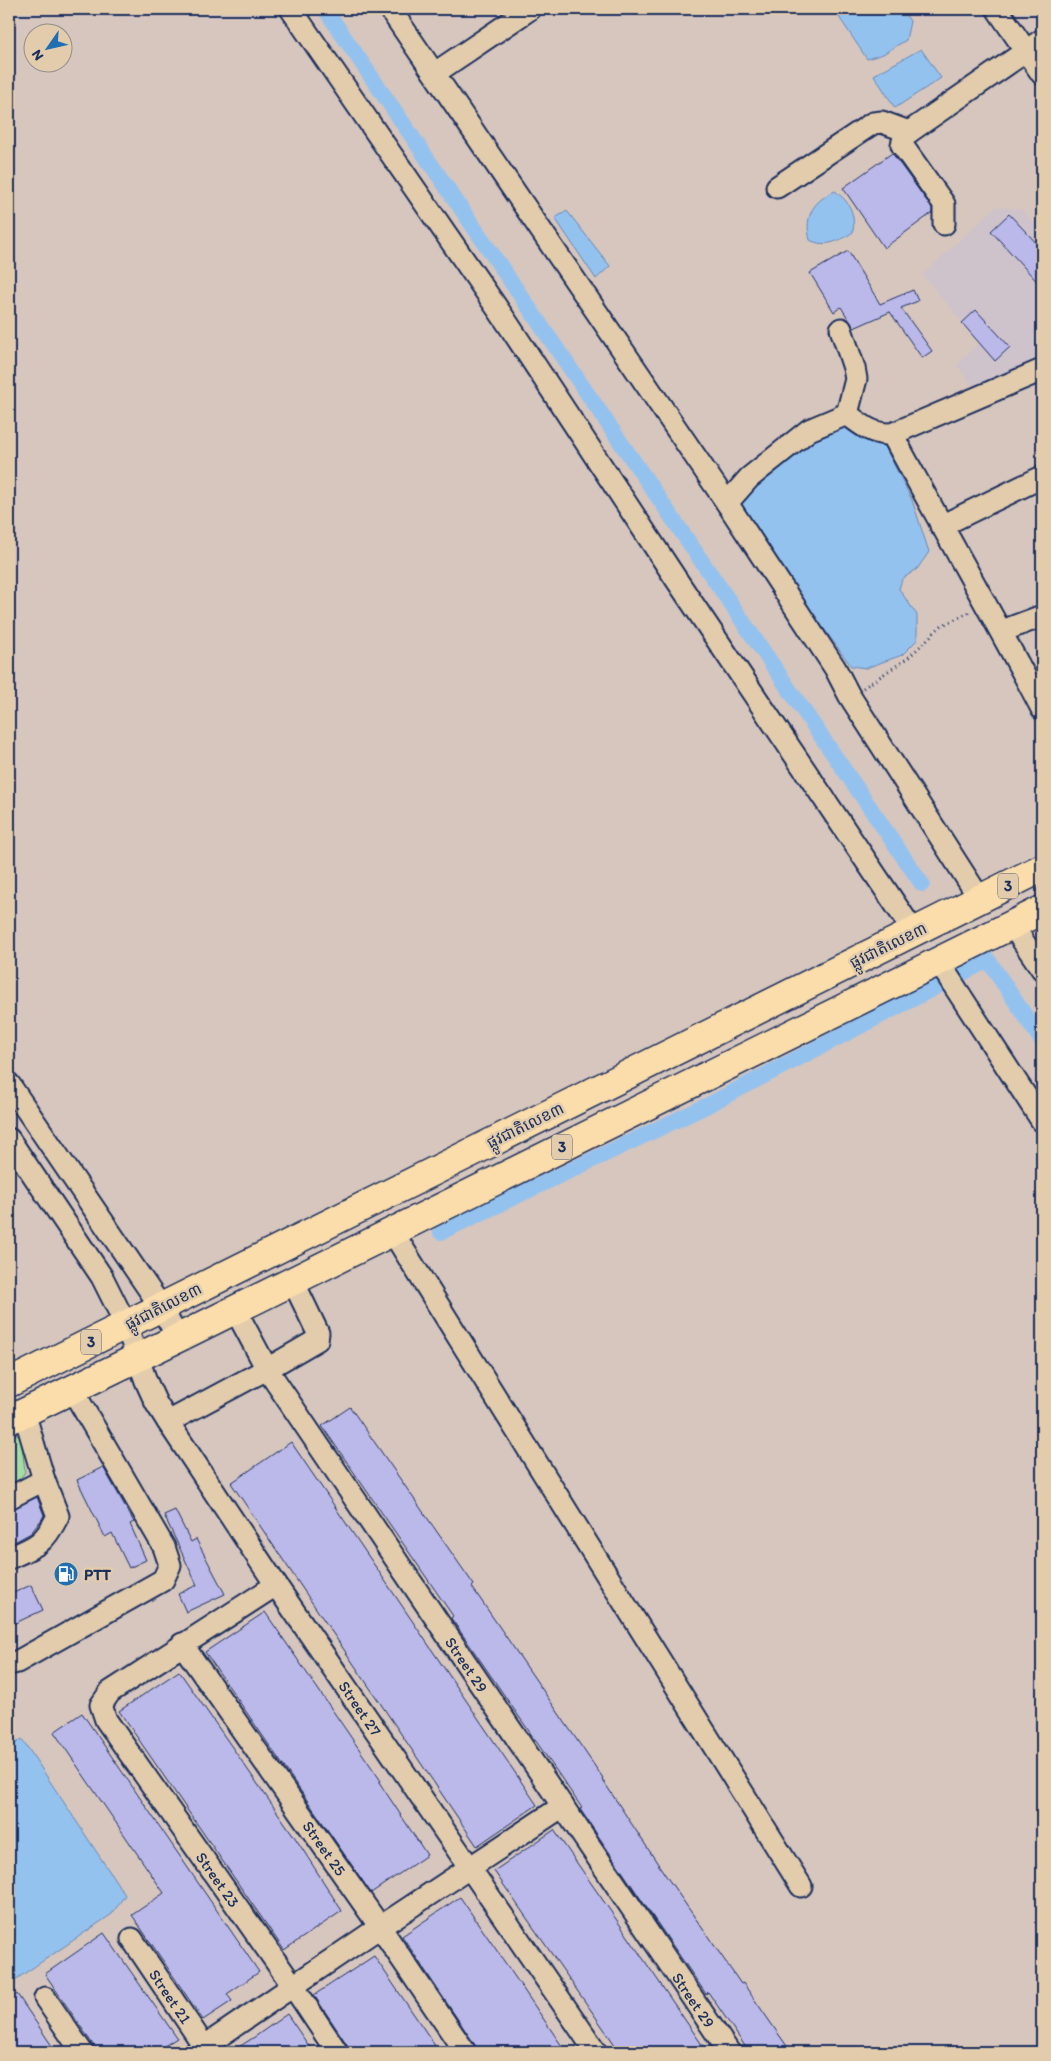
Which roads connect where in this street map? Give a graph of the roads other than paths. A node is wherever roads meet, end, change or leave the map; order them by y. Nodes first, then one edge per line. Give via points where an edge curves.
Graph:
1 (291, 9) edge
2 (390, 9) edge
3 (530, 9) edge
4 (997, 9) edge
5 (1034, 46) edge
6 (435, 73) junction
7 (1042, 74) edge
8 (909, 132) junction
9 (777, 187) dead end
10 (944, 224) dead end
11 (841, 329) dead end
12 (1042, 370) edge
13 (847, 414) junction
14 (892, 434) junction
15 (1042, 477) edge
16 (727, 503) junction
17 (941, 526) junction
18 (1042, 616) edge
19 (1002, 631) junction
20 (1042, 709) edge
21 (1042, 868) edge
22 (976, 901) junction
23 (1042, 910) edge
24 (920, 929) junction
25 (1004, 929) junction
26 (942, 960) junction
27 (1042, 969) edge
28 (9, 1084) edge
29 (34, 1121) junction
30 (1042, 1121) edge
31 (9, 1138) edge
32 (103, 1222) junction
33 (392, 1231) junction
34 (77, 1239) junction
35 (293, 1281) junction
36 (161, 1307) junction
37 (235, 1309) junction
38 (126, 1325) junction
39 (178, 1338) junction
40 (138, 1357) junction
41 (267, 1369) junction
42 (9, 1383) edge
43 (72, 1389) junction
44 (16, 1416) edge
45 (168, 1422) junction
46 (44, 1480) junction
47 (9, 1498) edge
48 (9, 1558) edge
49 (276, 1585) junction
50 (182, 1644) junction
51 (9, 1664) edge
52 (563, 1806) junction
53 (470, 1868) junction
54 (801, 1886) dead end
55 (380, 1927) junction
56 (132, 1939) dead end
57 (293, 1986) junction
58 (45, 1998) dead end
59 (203, 2050) edge
60 (82, 2052) edge
61 (337, 2052) edge
62 (465, 2052) edge
63 (596, 2052) edge
64 (729, 2052) edge

1 - 24 street via 506,321 678,582
2 - 6 street
3 - 6 street
4 - 5 street
5 - 7 street
5 - 8 street
6 - 16 street
8 - 9 street via 882,122 873,123
8 - 10 street via 902,145 944,204
11 - 13 street via 856,379
12 - 14 street
13 - 14 street via 870,431
13 - 16 street via 808,430 749,478
14 - 17 street
15 - 17 street
16 - 22 street via 835,668
17 - 19 street
18 - 19 street
19 - 20 street
21 - 22 highway, ផ្លូវជាតិលេខ៣ / 3
22 - 24 highway, ផ្លូវជាតិលេខ៣ / 3
23 - 25 highway, ផ្លូវជាតិលេខ៣ / 3
24 - 36 highway, ផ្លូវជាតិលេខ៣ / 3
25 - 26 highway, ផ្លូវជាតិលេខ៣ / 3
25 - 27 street
26 - 30 street
26 - 33 highway, ផ្លូវជាតិលេខ៣ / 3
28 - 29 street
29 - 31 street
29 - 32 street
31 - 34 street, Street 27
32 - 34 street
32 - 36 street
33 - 35 highway, ផ្លូវជាតិលេខ៣ / 3
33 - 54 street
34 - 38 street, Street 27 via 102,1277
35 - 37 highway, ផ្លូវជាតិលេខ៣ / 3
35 - 41 street via 318,1333 317,1340
36 - 38 highway, ផ្លូវជាតិលេខ៣ / 3
36 - 39 street
37 - 39 highway, ផ្លូវជាតិលេខ៣ / 3
37 - 41 street, Street 29
38 - 40 street, Street 27
38 - 42 highway, ផ្លូវជាតិលេខ៣ / 3
39 - 40 highway, ផ្លូវជាតិលេខ៣ / 3
40 - 43 highway, ផ្លូវជាតិលេខ៣ / 3
40 - 45 street, Street 27 via 156,1403
41 - 45 street
41 - 52 street, Street 29
43 - 44 highway, ផ្លូវជាតិលេខ៣ / 3
43 - 51 street via 164,1546 170,1565 163,1580
44 - 46 street
45 - 49 street, Street 27
46 - 47 street
46 - 48 street via 58,1516 48,1535 32,1548
49 - 50 street
49 - 53 street, Street 27
50 - 55 street, Street 25
50 - 57 street, Street 23 via 110,1692 101,1705 106,1720
52 - 53 street
52 - 64 street, Street 29
53 - 55 street
53 - 63 street, Street 27
55 - 57 street
55 - 62 street, Street 25
56 - 59 street, Street 21
57 - 59 street
57 - 61 street, Street 23
58 - 60 street

